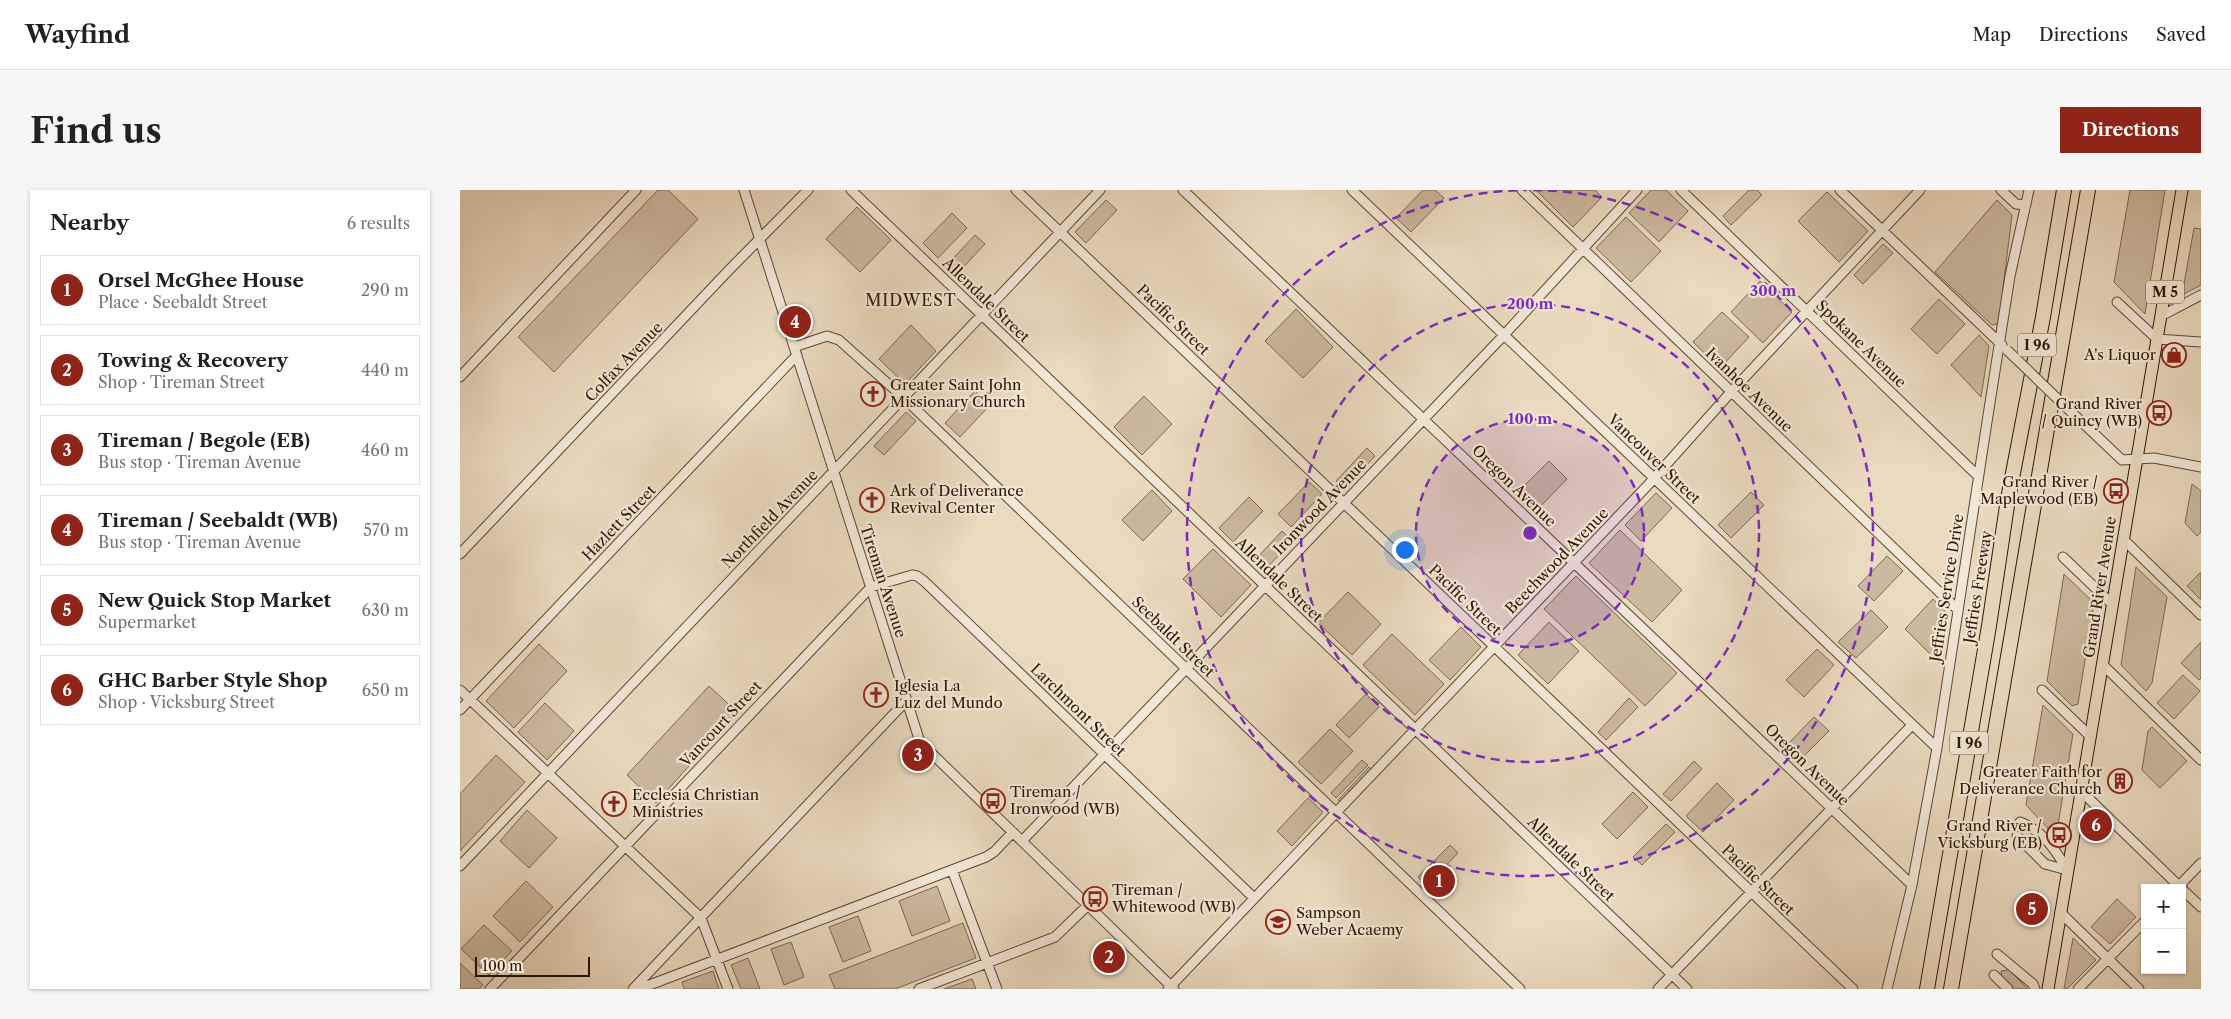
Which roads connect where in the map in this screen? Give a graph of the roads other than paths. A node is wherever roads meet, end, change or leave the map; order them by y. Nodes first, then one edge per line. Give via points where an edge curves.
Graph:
1 (636, 190) edge
2 (744, 190) edge
3 (808, 190) edge
4 (851, 190) edge
5 (1016, 190) edge
6 (1100, 190) edge
7 (1183, 190) edge
8 (1352, 190) edge
9 (1522, 190) edge
10 (1637, 190) edge
11 (1681, 190) edge
12 (1840, 190) edge
13 (1920, 190) edge
14 (2001, 190) edge
15 (2028, 190) edge
16 (2064, 190) edge
17 (2088, 190) edge
18 (2182, 190) edge
19 (2026, 205) junction
20 (1882, 230) junction
21 (1060, 232) junction
22 (760, 240) junction
23 (1582, 248) junction
24 (2201, 295) edge
25 (2117, 302) dead end
26 (1807, 311) junction
27 (982, 315) junction
28 (2161, 316) junction
29 (1504, 335) junction
30 (2156, 339) junction
31 (2201, 342) edge
32 (2000, 343) junction
33 (795, 351) junction
34 (460, 377) edge
35 (1730, 392) junction
36 (904, 398) junction
37 (1424, 419) junction
38 (2136, 460) junction
39 (2196, 467) edge
40 (834, 472) junction
41 (1978, 476) junction
42 (2201, 476) edge
43 (1655, 478) junction
44 (1344, 503) junction
45 (2123, 539) junction
46 (460, 554) edge
47 (2063, 557) dead end
48 (1574, 563) junction
49 (1264, 585) junction
50 (870, 587) junction
51 (2112, 604) junction
52 (1958, 610) junction
53 (2201, 615) edge
54 (1494, 647) junction
55 (2102, 664) junction
56 (1186, 668) junction
57 (460, 690) edge
58 (2042, 690) dead end
59 (470, 700) junction
60 (906, 700) junction
61 (460, 710) edge
62 (1912, 725) junction
63 (1414, 729) junction
64 (2090, 736) junction
65 (1937, 748) junction
66 (1104, 754) junction
67 (2201, 760) edge
68 (548, 774) junction
69 (2081, 791) junction
70 (1832, 808) junction
71 (1336, 812) junction
72 (2020, 822) dead end
73 (1013, 832) junction
74 (2017, 836) dead end
75 (1022, 841) junction
76 (625, 846) junction
77 (2201, 863) edge
78 (460, 866) edge
79 (952, 870) junction
80 (2067, 870) junction
81 (2177, 884) edge
82 (2183, 884) edge
83 (1912, 885) junction
84 (2186, 893) edge
85 (1751, 894) junction
86 (1254, 898) junction
87 (1088, 905) junction
88 (2201, 907) edge
89 (2060, 912) junction
90 (701, 918) junction
91 (2141, 925) edge
92 (1998, 954) dead end
93 (2108, 958) junction
94 (717, 959) junction
95 (987, 963) junction
96 (1672, 974) junction
97 (1994, 975) dead end
98 (1171, 988) edge
99 (1926, 988) edge
100 (490, 989) edge
101 (634, 989) edge
102 (639, 989) edge
103 (728, 989) edge
104 (919, 989) edge
105 (997, 989) edge
106 (1520, 989) edge
107 (1658, 989) edge
108 (1687, 989) edge
109 (1853, 989) edge
110 (1887, 989) edge
111 (1951, 989) edge
112 (2008, 989) edge
113 (2035, 989) edge
114 (2048, 989) edge
115 (2078, 989) edge
116 (2140, 989) edge

1 - 34 street
2 - 22 street, Tireman Avenue
3 - 22 street, Colfax Avenue
4 - 27 street, Allendale Street
5 - 21 street, Pacific Street
6 - 21 street, Northfield Avenue
7 - 37 street, Oregon Avenue
8 - 29 street, Vancouver Street
9 - 23 street, Ivanhoe Avenue
10 - 23 street, Ironwood Avenue
11 - 26 street, Spokane Avenue
12 - 20 street
13 - 20 street, Beechwood Avenue
14 - 19 street via 2016,204
15 - 19 street, Jeffries Service Drive
16 - 99 highway, Jeffries Freeway / I 96 via 2008,499
17 - 111 highway, I 96
18 - 28 main road, Grand River Avenue / M 5
19 - 32 street, Jeffries Service Drive via 2010,276
20 - 26 street, Beechwood Avenue
20 - 32 street
21 - 27 street, Northfield Avenue
21 - 44 street, Pacific Street
22 - 33 street, Tireman Avenue
22 - 46 street, Colfax Avenue
23 - 29 street, Ironwood Avenue
23 - 35 street, Ivanhoe Avenue
24 - 28 street
25 - 30 street
26 - 35 street, Beechwood Avenue
26 - 41 street, Spokane Avenue
27 - 36 street, Northfield Avenue
27 - 49 street, Allendale Street
28 - 30 main road, Grand River Avenue / M 5
29 - 37 street, Ironwood Avenue
29 - 43 street, Vancouver Street
30 - 31 street
30 - 38 main road, Grand River Avenue / M 5
32 - 38 street, bridge via 2122,460
32 - 41 street, Jeffries Service Drive
33 - 36 street, Seebaldt Street via 827,336 839,340
33 - 40 street, Tireman Avenue
33 - 59 street, Hazlett Street
35 - 43 street, Beechwood Avenue
35 - 52 street, Ivanhoe Avenue
36 - 40 street, Northfield Avenue
36 - 56 street, Seebaldt Street
37 - 44 street, Ironwood Avenue
37 - 48 street, Oregon Avenue
38 - 39 street via 2154,458
38 - 45 main road, Grand River Avenue / M 5
39 - 42 street
40 - 50 street, Tireman Avenue
40 - 68 street, Northfield Avenue
41 - 52 street, Jeffries Service Drive
43 - 48 street, Beechwood Avenue
43 - 62 street, Vancouver Street
44 - 49 street, Ironwood Avenue
44 - 54 street, Pacific Street
45 - 51 main road, Grand River Avenue / M 5
45 - 53 street
47 - 51 street
48 - 54 street, Beechwood Avenue
48 - 70 street, Oregon Avenue
49 - 56 street, Ironwood Avenue
49 - 63 street, Allendale Street
50 - 60 street, Tireman Avenue
50 - 66 street, Larchmont Street via 917,576
50 - 76 street, Vancourt Street
51 - 55 main road, Grand River Avenue / M 5
52 - 65 street, Jeffries Service Drive
54 - 63 street, Beechwood Avenue
54 - 85 street, Pacific Street
55 - 64 main road, Grand River Avenue / M 5
55 - 67 street
56 - 66 street, Ironwood Avenue
56 - 71 street, Seebaldt Street
57 - 59 street
58 - 64 street
59 - 61 street, Hazlett Street
59 - 68 street
60 - 73 street, Tireman Avenue via 920,742
60 - 90 street
62 - 65 street, Vancouver Street
62 - 70 street
63 - 71 street, Beechwood Avenue
63 - 96 street, Allendale Street
64 - 69 main road, Grand River Avenue / M 5
65 - 83 street, Jeffries Service Drive
66 - 75 street, Ironwood Avenue
66 - 86 street, Larchmont Street
68 - 76 street
68 - 78 street, Northfield Avenue
69 - 80 main road, Grand River Avenue / M 5
69 - 81 street
70 - 83 street, Oregon Avenue
70 - 85 street
71 - 86 street, Beechwood Avenue
71 - 106 street, Seebaldt Street
72 - 80 street via 2030,826 2053,847
73 - 75 street, Tireman Avenue
73 - 79 street via 991,855
74 - 80 street via 2045,864
75 - 87 street, Tireman Avenue
76 - 90 street
76 - 100 street, Vancourt Street
77 - 82 street
79 - 94 street
79 - 95 street
80 - 89 main road, Grand River Avenue / M 5
83 - 110 street, Jeffries Service Drive
84 - 88 street
85 - 96 street
85 - 109 street, Pacific Street
86 - 98 street, Beechwood Avenue
87 - 95 street via 1058,935
87 - 98 street, Tireman Avenue
89 - 93 street
89 - 114 main road, Grand River Avenue / M 5
90 - 94 street
90 - 101 street
91 - 93 street
92 - 113 street
93 - 115 street
93 - 116 street
94 - 102 street
94 - 103 street
95 - 104 street
95 - 105 street
96 - 107 street
96 - 108 street, Allendale Street
97 - 112 street

